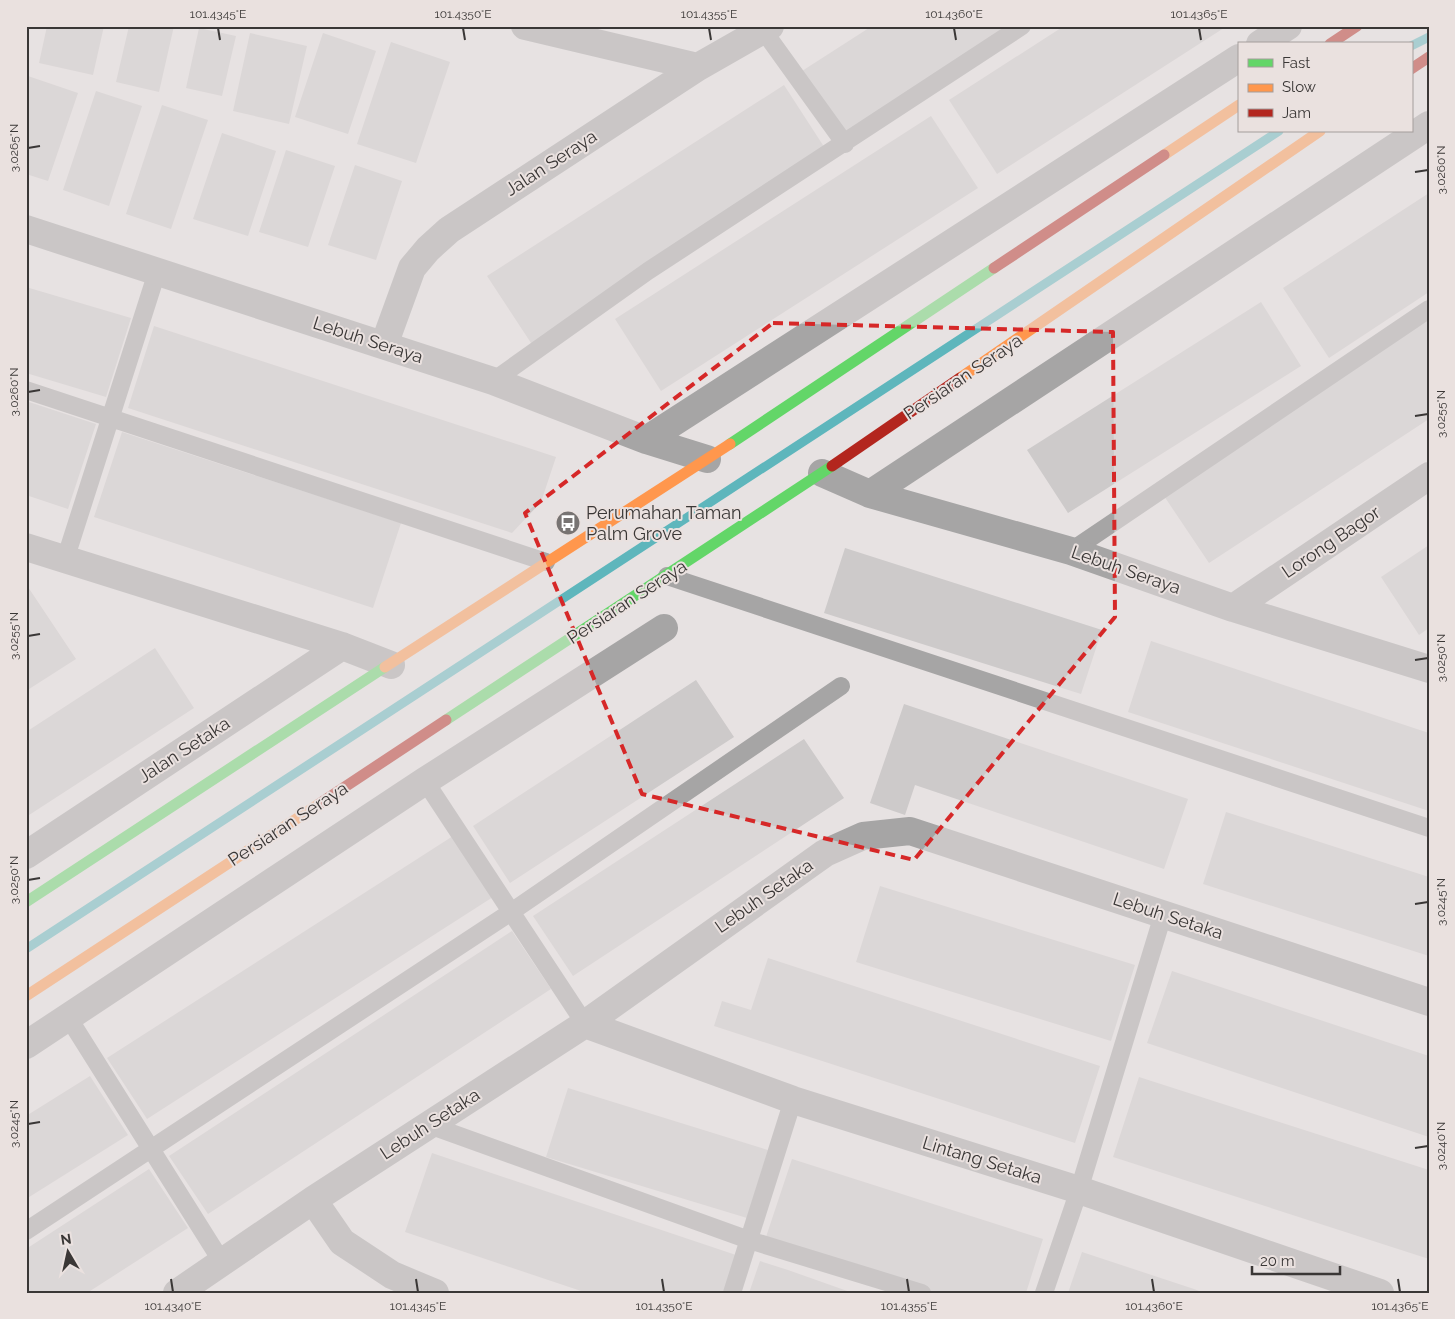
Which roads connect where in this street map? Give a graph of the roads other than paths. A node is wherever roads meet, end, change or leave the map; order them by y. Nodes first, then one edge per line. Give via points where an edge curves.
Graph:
1 (525, 26) edge
2 (1022, 26) edge
3 (1288, 26) edge
4 (1357, 26) edge
5 (766, 28) edge
6 (1263, 42) edge
7 (1333, 42) edge
8 (1429, 57) edge
9 (1238, 59) edge
10 (698, 67) junction
11 (1412, 68) edge
12 (1238, 106) edge
13 (1429, 125) edge
14 (1319, 132) edge
15 (845, 144) junction
16 (26, 229) edge
17 (157, 272) junction
18 (1429, 309) edge
19 (384, 345) junction
20 (493, 380) junction
21 (26, 390) edge
22 (111, 418) junction
23 (646, 440) junction
24 (707, 459) junction
25 (822, 473) junction
26 (1429, 476) edge
27 (870, 494) junction
28 (26, 547) edge
29 (1071, 551) junction
30 (65, 560) junction
31 (546, 562) junction
32 (666, 576) junction
33 (1234, 608) junction
34 (664, 628) dead end
35 (342, 646) junction
36 (391, 665) junction
37 (1426, 666) edge
38 (841, 686) dead end
39 (425, 781) junction
40 (1429, 828) edge
41 (26, 854) edge
42 (26, 902) edge
43 (511, 912) junction
44 (1163, 915) junction
45 (26, 996) edge
46 (1429, 1002) edge
47 (68, 1017) junction
48 (585, 1024) junction
49 (26, 1045) edge
50 (793, 1100) junction
51 (429, 1125) junction
52 (151, 1150) junction
53 (1079, 1190) junction
54 (313, 1200) junction
55 (26, 1231) edge
56 (749, 1240) junction
57 (222, 1262) junction
58 (177, 1293) edge
59 (435, 1293) edge
60 (732, 1293) edge
61 (922, 1293) edge
62 (1044, 1293) edge
63 (1380, 1293) edge

1 - 10 street
2 - 15 lane
3 - 6 street
4 - 7 main road
5 - 10 street, Jalan Seraya
5 - 15 lane
8 - 11 main road
9 - 23 street
10 - 19 street, Jalan Seraya via 449,230 412,268
12 - 24 main road
13 - 27 street
14 - 25 main road, Persiaran Seraya
15 - 20 lane via 648,271
16 - 17 street, Lebuh Seraya
17 - 19 street, Lebuh Seraya
17 - 22 lane
18 - 29 lane
19 - 20 street, Lebuh Seraya
20 - 23 street, Lebuh Seraya
21 - 22 lane
22 - 30 lane
22 - 31 lane
23 - 24 street, Lebuh Seraya
24 - 31 main road
25 - 27 street, Lebuh Seraya
25 - 32 main road, Persiaran Seraya
26 - 33 street, Lorong Bagor
27 - 29 street, Lebuh Seraya
28 - 30 street
29 - 33 street, Lebuh Seraya
30 - 35 street
31 - 36 main road
32 - 40 lane
32 - 45 main road, Persiaran Seraya
33 - 37 street, Lebuh Seraya
34 - 39 street
35 - 36 street
35 - 41 street, Jalan Setaka
36 - 42 main road
38 - 43 lane
39 - 43 lane
39 - 47 street
43 - 48 lane
43 - 52 lane
44 - 46 street, Lebuh Setaka
44 - 48 street, Lebuh Setaka via 910,831 863,836 825,853
44 - 53 lane
47 - 49 street
47 - 52 lane
48 - 50 street, Lintang Setaka
48 - 51 street, Lebuh Setaka
50 - 53 street, Lintang Setaka
50 - 56 lane
51 - 54 street, Lebuh Setaka
51 - 56 lane
52 - 55 lane
52 - 57 lane
53 - 62 lane
53 - 63 street, Lintang Setaka
54 - 57 street, Lebuh Setaka
54 - 59 street via 342,1242 392,1275
56 - 60 lane
56 - 61 lane
57 - 58 street, Lebuh Setaka

